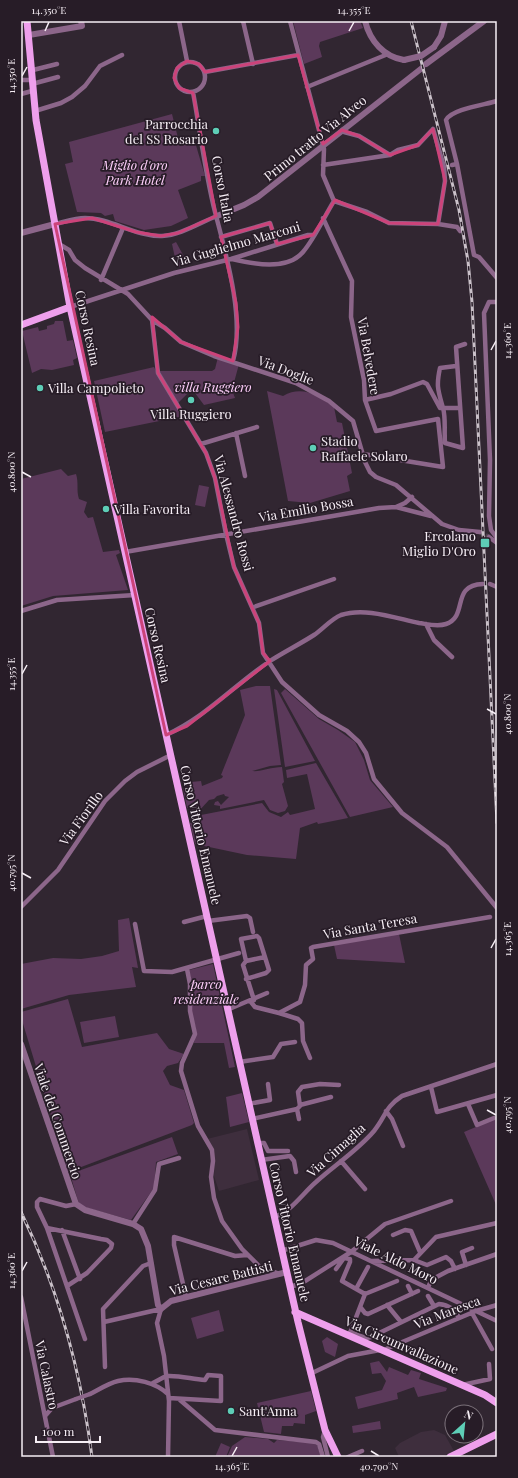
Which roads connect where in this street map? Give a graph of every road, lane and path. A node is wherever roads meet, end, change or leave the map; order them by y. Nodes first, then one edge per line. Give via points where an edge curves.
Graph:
1 (26, 21) edge
2 (81, 21) edge
3 (179, 21) edge
4 (243, 21) edge
5 (290, 21) edge
6 (365, 21) edge
7 (445, 21) edge
8 (484, 21) edge
9 (26, 33) edge
10 (388, 54) junction
11 (122, 55) dead end
12 (298, 55) junction
13 (187, 61) junction
14 (57, 64) dead end
15 (253, 64) junction
16 (32, 70) junction
17 (205, 72) junction
18 (58, 77) dead end
19 (21, 80) edge
20 (32, 85) junction
21 (307, 87) junction
22 (193, 92) junction
23 (21, 94) edge
24 (497, 101) edge
25 (35, 111) junction
26 (342, 130) junction
27 (323, 145) junction
28 (390, 155) junction
29 (323, 165) junction
30 (334, 201) junction
31 (217, 216) junction
32 (323, 218) junction
33 (55, 224) junction
34 (438, 224) junction
35 (123, 228) junction
36 (460, 230) dead end
37 (21, 233) edge
38 (313, 235) junction
39 (222, 237) junction
40 (59, 244) junction
41 (277, 244) junction
42 (229, 260) junction
43 (497, 278) edge
44 (101, 280) junction
45 (120, 290) junction
46 (497, 302) edge
47 (70, 307) junction
48 (152, 320) junction
49 (21, 325) edge
50 (466, 344) dead end
51 (233, 361) junction
52 (456, 366) junction
53 (365, 400) junction
54 (459, 408) junction
55 (443, 409) junction
56 (257, 427) dead end
57 (236, 433) junction
58 (201, 444) junction
59 (362, 454) junction
60 (245, 476) dead end
61 (414, 499) junction
62 (396, 507) junction
63 (406, 509) junction
64 (432, 516) junction
65 (480, 532) tunnel mouth
66 (226, 534) junction
67 (489, 537) tunnel mouth
68 (497, 538) edge
69 (497, 543) edge
70 (125, 552) junction
71 (334, 579) dead end
72 (483, 584) dead end
73 (490, 584) dead end
74 (497, 587) edge
75 (135, 595) junction
76 (254, 607) junction
77 (21, 611) edge
78 (426, 624) junction
79 (452, 656) dead end
80 (270, 661) junction
81 (166, 735) junction
82 (171, 755) junction
83 (21, 907) edge
84 (497, 908) edge
85 (490, 917) dead end
86 (207, 919) junction
87 (184, 922) dead end
88 (135, 924) dead end
89 (253, 932) dead end
90 (239, 953) dead end
91 (265, 957) junction
92 (216, 960) junction
93 (246, 962) junction
94 (187, 969) junction
95 (246, 979) junction
96 (267, 993) dead end
97 (252, 1001) junction
98 (227, 1010) junction
99 (280, 1013) junction
100 (295, 1042) dead end
101 (21, 1044) edge
102 (310, 1058) dead end
103 (239, 1062) junction
104 (497, 1064) edge
105 (268, 1084) dead end
106 (339, 1085) dead end
107 (431, 1087) junction
108 (497, 1095) edge
109 (331, 1097) dead end
110 (248, 1104) junction
111 (468, 1104) junction
112 (299, 1107) junction
113 (386, 1111) junction
114 (494, 1118) dead end
115 (252, 1119) junction
116 (299, 1119) dead end
117 (257, 1143) junction
118 (403, 1146) dead end
119 (288, 1151) dead end
120 (179, 1158) dead end
121 (261, 1160) junction
122 (341, 1161) junction
123 (296, 1172) dead end
124 (365, 1189) dead end
125 (452, 1201) dead end
126 (76, 1204) junction
127 (274, 1217) junction
128 (497, 1223) edge
129 (133, 1224) junction
130 (47, 1228) junction
131 (62, 1230) junction
132 (393, 1235) dead end
133 (472, 1248) dead end
134 (281, 1250) junction
135 (351, 1252) junction
136 (420, 1252) junction
137 (497, 1254) edge
138 (247, 1255) junction
139 (414, 1260) junction
140 (371, 1261) junction
141 (151, 1263) junction
142 (466, 1265) junction
143 (368, 1267) dead end
144 (336, 1269) dead end
145 (455, 1269) junction
146 (284, 1273) junction
147 (80, 1279) junction
148 (397, 1281) dead end
149 (67, 1286) junction
150 (408, 1286) dead end
151 (290, 1287) junction
152 (428, 1288) junction
153 (356, 1289) junction
154 (418, 1291) dead end
155 (365, 1294) junction
156 (412, 1294) junction
157 (428, 1296) dead end
158 (21, 1297) edge
159 (186, 1297) junction
160 (387, 1305) junction
161 (497, 1305) edge
162 (434, 1306) junction
163 (361, 1308) dead end
164 (160, 1309) junction
165 (296, 1312) junction
166 (474, 1312) junction
167 (459, 1318) junction
168 (497, 1321) edge
169 (104, 1322) junction
170 (401, 1322) junction
171 (350, 1333) junction
172 (84, 1337) dead end
173 (492, 1349) dead end
174 (383, 1350) junction
175 (489, 1364) dead end
176 (105, 1367) dead end
177 (310, 1374) junction
178 (166, 1376) junction
179 (497, 1376) edge
180 (491, 1377) junction
181 (153, 1383) junction
182 (461, 1385) junction
183 (169, 1396) junction
184 (180, 1400) junction
185 (42, 1403) junction
186 (497, 1403) edge
187 (52, 1408) junction
188 (45, 1416) junction
189 (325, 1430) junction
190 (497, 1434) edge
191 (362, 1451) dead end
192 (53, 1457) edge
193 (168, 1457) edge
194 (323, 1457) edge
195 (328, 1457) edge
196 (338, 1457) edge
197 (348, 1457) edge
198 (450, 1457) edge

1 - 9 main road, Corso Resina
2 - 9 street via 82,26
3 - 13 street
4 - 15 street
5 - 12 street
6 - 10 street via 373,39
7 - 10 street, bridge via 441,36 434,47 421,56 404,60
8 - 26 street, Primo tratto Via Alveo
9 - 16 main road, Corso Resina
10 - 21 street
11 - 25 street via 100,66 85,86 72,97
12 - 15 street
12 - 21 street
13 - 17 street via 199,64
13 - 22 street via 177,68 174,78 179,88
14 - 16 street
15 - 17 street
16 - 20 main road, Corso Resina
17 - 22 street via 203,84
18 - 20 street
19 - 20 street
20 - 23 street
20 - 25 main road, Corso Resina
21 - 27 street
22 - 31 street, Corso Italia
24 - 43 street via 455,112 446,120 474,255 479,257
25 - 33 main road, Corso Resina
26 - 27 street, Primo tratto Via Alveo
26 - 28 street via 359,136
27 - 29 street
27 - 31 street, Primo tratto Via Alveo via 258,197
28 - 29 street
28 - 34 street via 398,150 418,145 433,129 445,167 445,188
29 - 30 street via 323,175
30 - 32 street, Via Guglielmo Marconi
30 - 34 street via 367,212 389,223
31 - 35 street via 170,235 148,235
31 - 39 street, Corso Italia
32 - 38 street, Via Guglielmo Marconi
32 - 53 street, Via Belvedere via 352,281 351,317 364,380
33 - 35 street via 84,218
33 - 37 street
33 - 40 main road, Corso Resina
34 - 36 street via 457,227
35 - 44 street
38 - 41 street, Via Guglielmo Marconi
38 - 42 street via 303,252 291,261 279,264
39 - 41 street via 270,223
39 - 42 street, Corso Italia
40 - 44 street
40 - 47 main road, Corso Resina
41 - 42 street, Via Guglielmo Marconi
42 - 45 street, Via Guglielmo Marconi
42 - 51 street, Corso Italia via 238,327
44 - 45 street
45 - 47 street, Via Guglielmo Marconi
45 - 48 street via 128,294
46 - 68 street via 490,302 484,313 490,460 489,516 491,530
47 - 49 main road
47 - 70 main road, Corso Resina
48 - 51 street, Via Doglie via 181,342
48 - 58 street, Via Alessandro Rossi via 158,373
50 - 52 street via 456,347
51 - 59 street, Via Doglie via 311,388 353,421
52 - 54 street
52 - 55 street via 440,368 437,376 438,397
53 - 55 street via 423,382 427,384 438,406
53 - 59 street, Via Belvedere via 376,430 438,419 443,467
54 - 55 street
54 - 55 street via 463,448 445,442
56 - 57 street
57 - 58 street
57 - 60 street
58 - 66 street, Via Alessandro Rossi via 215,478
59 - 61 street, Via Doglie via 370,472 396,485
61 - 62 street, Via Emilio Bossa
61 - 63 street via 412,506
61 - 64 street, Via Doglie
62 - 63 street, Via Emilio Bossa
62 - 66 street, Via Emilio Bossa
63 - 64 street, Via Emilio Bossa
64 - 65 street, Via Doglie via 450,527
66 - 70 street, Via Emilio Bossa
66 - 76 street, Via Alessandro Rossi via 234,567
67 - 69 street
70 - 75 main road, Corso Resina
71 - 76 street
72 - 78 street via 467,588 452,620 439,625
73 - 74 street
75 - 77 street via 58,600
75 - 81 main road, Corso Resina
76 - 80 street, Via Alessandro Rossi via 264,653
78 - 79 street via 434,640
78 - 80 street via 352,612 339,616
80 - 81 street via 187,726
80 - 84 street, Via Alessandro Rossi via 282,682 319,715 347,731 359,742 366,753 374,779 402,813 447,847
81 - 82 main road, Corso Resina
82 - 83 street, Via Fiorillo via 137,772 105,801 58,870
82 - 86 main road, Corso Vittorio Emanuele
85 - 99 street, Via Santa Teresa via 313,947 313,959 306,965 305,985 300,1002
86 - 87 street
86 - 89 street, Corso Vittorio Emanuele via 247,916 250,918
86 - 92 main road, Corso Vittorio Emanuele
88 - 94 street via 144,971 172,972
90 - 92 street
91 - 93 street
91 - 93 street via 258,937 244,938 241,941
91 - 95 street via 268,971
92 - 94 street
92 - 98 main road, Corso Vittorio Emanuele
93 - 95 street via 243,965
94 - 138 street via 190,1011 195,1034 181,1072 198,1126 212,1150 211,1177 214,1198 222,1221
95 - 97 street
96 - 97 street
97 - 98 street
97 - 99 street via 257,1008
98 - 103 main road, Corso Vittorio Emanuele
99 - 102 street via 302,1023 303,1041
100 - 103 street via 281,1044 273,1057
101 - 126 street, Viale del Commercio
103 - 110 main road, Corso Vittorio Emanuele
104 - 107 street, Via Cimaglia
105 - 110 street via 270,1100
106 - 112 street via 326,1083 302,1087 298,1092
107 - 111 street via 437,1112
107 - 113 street, Via Cimaglia via 402,1096 392,1102
108 - 111 street
109 - 112 street
110 - 115 main road, Corso Vittorio Emanuele
111 - 114 street via 477,1125
112 - 115 street
112 - 116 street
113 - 118 street
113 - 122 street, Via Cimaglia via 371,1134
115 - 117 main road, Corso Vittorio Emanuele
117 - 119 street via 264,1143 270,1152
117 - 121 main road, Corso Vittorio Emanuele
120 - 129 street via 159,1164 155,1190
121 - 123 street via 290,1156 294,1160
121 - 127 main road, Corso Vittorio Emanuele
122 - 124 street
122 - 127 street, Via Cimaglia via 284,1212
125 - 135 street via 385,1224
126 - 129 street via 85,1210
126 - 130 street via 66,1206 38,1200 37,1207
127 - 134 main road, Corso Vittorio Emanuele
128 - 136 street via 436,1237
129 - 141 street via 144,1234
130 - 131 street
130 - 149 street
131 - 147 street
131 - 147 street via 107,1240 112,1244 97,1264
132 - 136 street via 405,1230 411,1231
133 - 142 street via 462,1252
134 - 135 street, Viale Aldo Moro via 316,1240 333,1243
134 - 146 main road, Corso Vittorio Emanuele
135 - 140 street, Viale Aldo Moro
135 - 151 street via 302,1283
136 - 139 street
137 - 142 street
138 - 146 street via 260,1267
138 - 159 street via 235,1256 174,1238
139 - 140 street
139 - 145 street via 426,1265 446,1257 451,1260
140 - 152 street, Viale Aldo Moro
141 - 164 street
141 - 169 street via 143,1266 103,1309
142 - 145 street
143 - 153 street
144 - 153 street via 344,1258 350,1259 341,1280
145 - 152 street via 431,1280
146 - 151 main road, Corso Vittorio Emanuele
146 - 159 street, Via Cesare Battisti
147 - 149 street
148 - 155 street
149 - 172 street
150 - 156 street
151 - 165 main road, Corso Vittorio Emanuele
152 - 166 street, Viale Aldo Moro
153 - 155 street
154 - 156 street
155 - 171 street
156 - 160 street
157 - 162 street
158 - 185 street, Via Calastro
159 - 164 street, Via Cesare Battisti via 171,1301
160 - 163 street via 366,1314
160 - 170 street
161 - 166 street, Via Maresca
162 - 167 street via 447,1305
162 - 170 street
164 - 169 street
164 - 178 street, Via Cesare Battisti via 157,1323
165 - 171 main road, Via Circumvallazione
165 - 177 main road, Corso Vittorio Emanuele
166 - 167 street, Via Maresca
166 - 168 street, Viale Aldo Moro
166 - 173 street
167 - 174 street, Via Maresca
169 - 176 street
170 - 171 street via 368,1338
171 - 174 main road, Via Circumvallazione
174 - 177 street, Via Maresca via 348,1356
174 - 182 main road, Via Circumvallazione
175 - 180 street
177 - 189 main road, Corso Vittorio Emanuele
178 - 181 street
178 - 183 street, Via Cesare Battisti
178 - 184 street via 205,1380 208,1375 221,1376 222,1400
179 - 180 street
180 - 182 street via 488,1380
181 - 183 street
181 - 187 street, bridge via 117,1381
182 - 186 main road, Via Circumvallazione
183 - 184 street
183 - 193 street, Via Cesare Battisti
184 - 194 street via 215,1430 313,1441 319,1444
185 - 187 street
185 - 188 street, Via Calastro
187 - 188 street
188 - 192 street, Via Calastro
189 - 195 street via 323,1437
189 - 196 main road, Corso Vittorio Emanuele
190 - 198 main road
191 - 197 street

